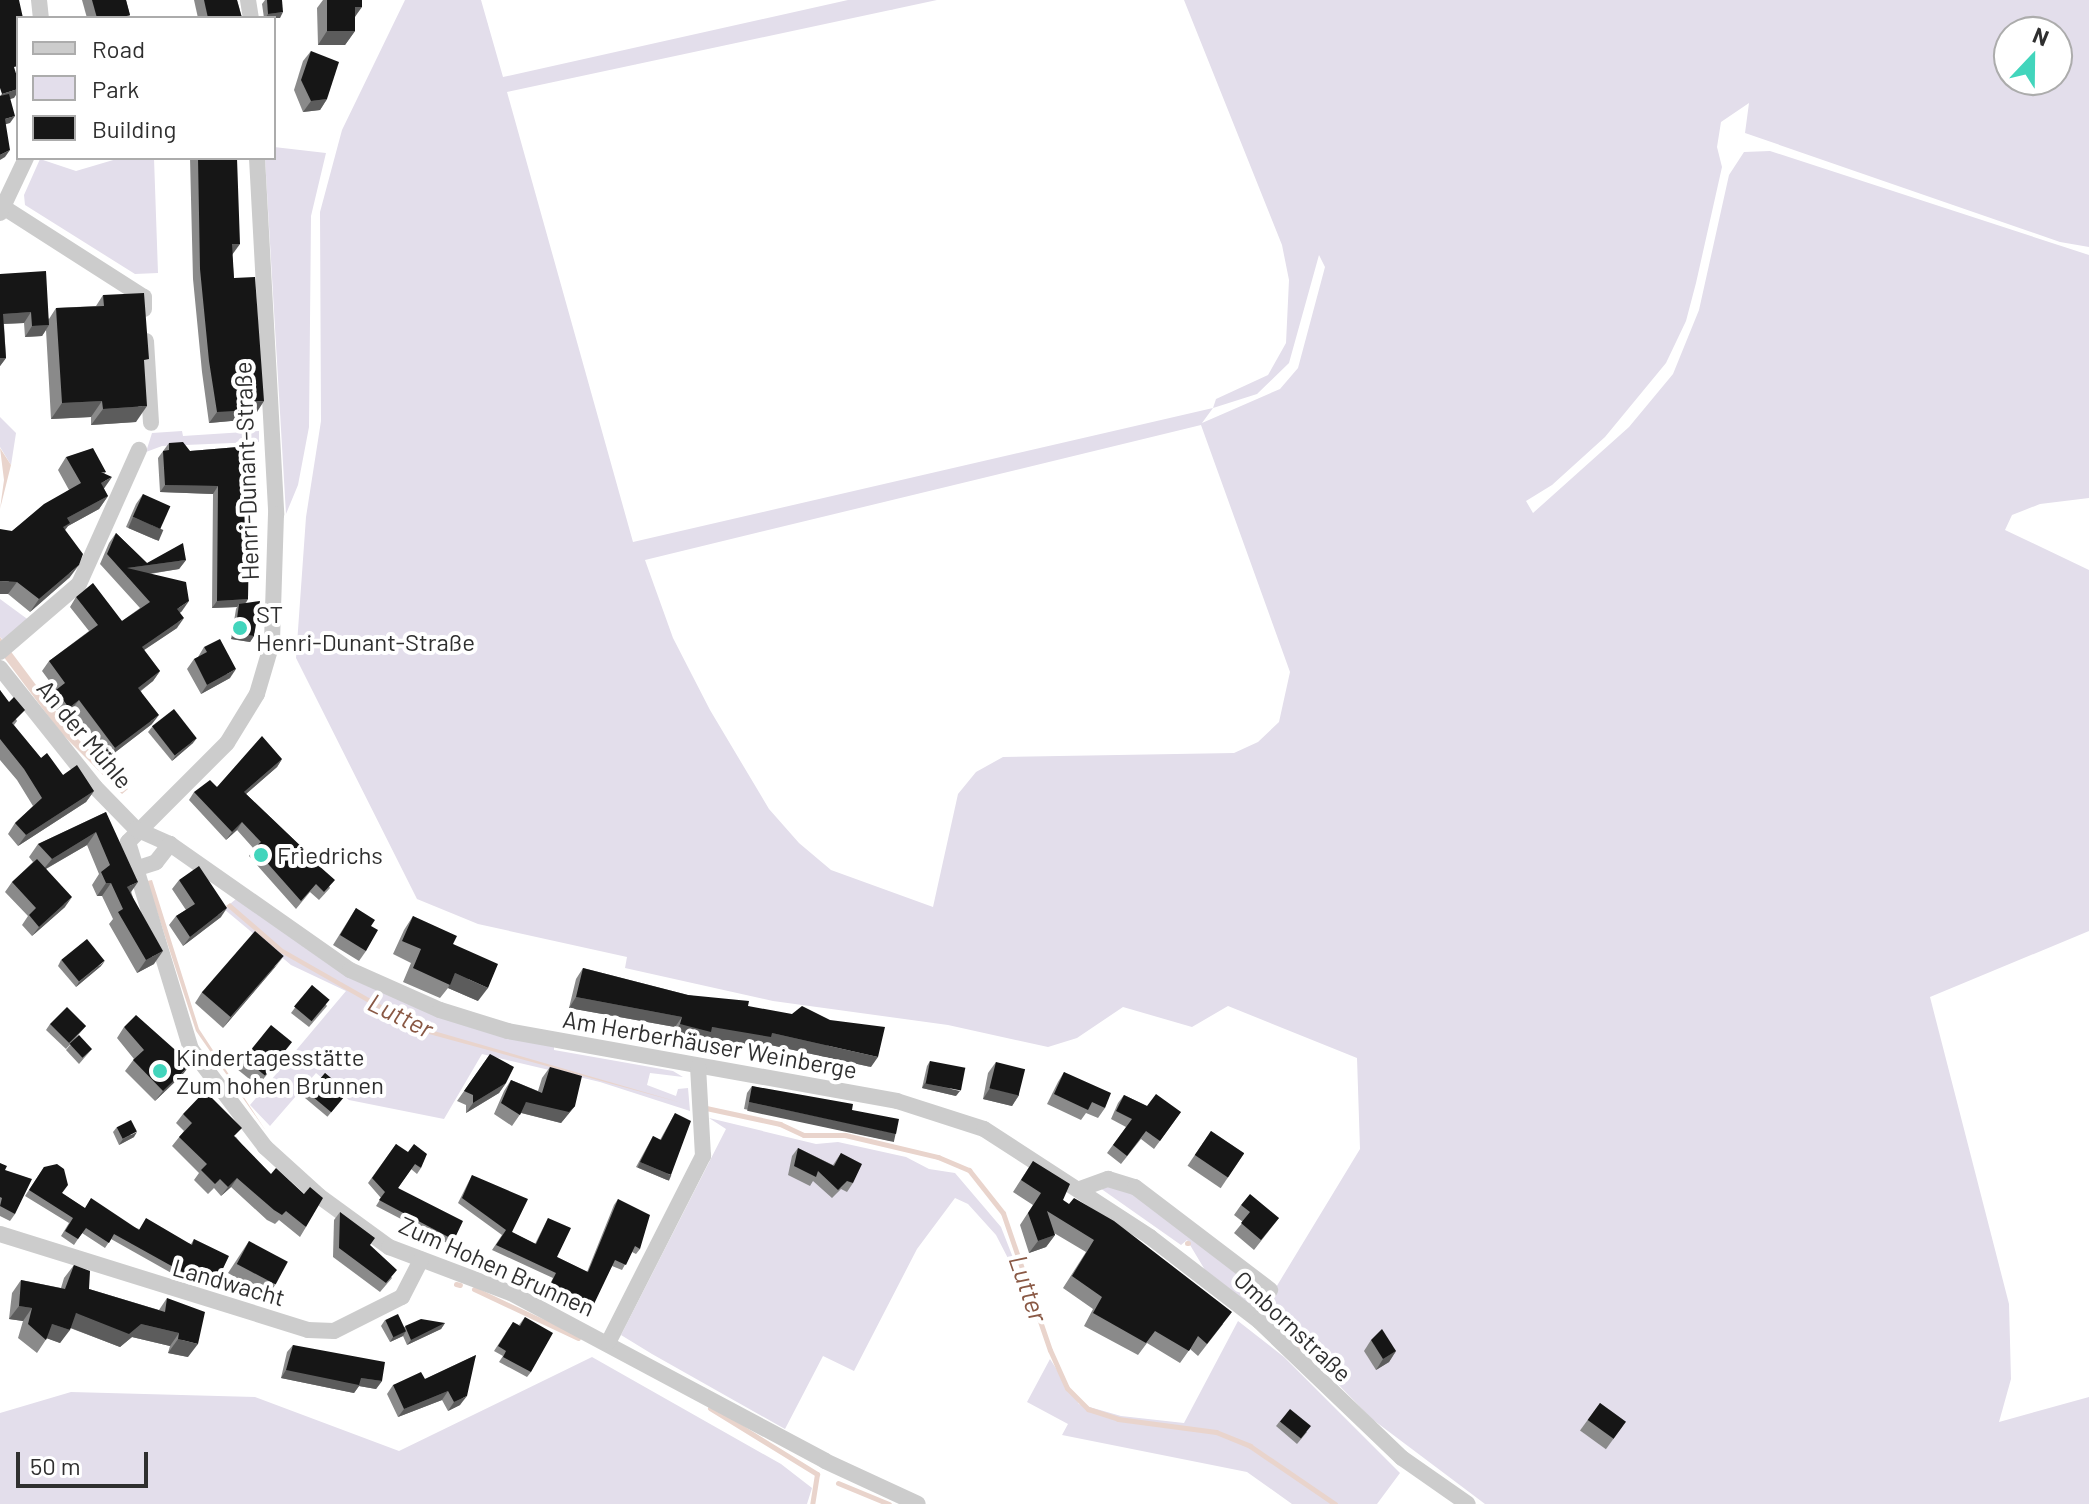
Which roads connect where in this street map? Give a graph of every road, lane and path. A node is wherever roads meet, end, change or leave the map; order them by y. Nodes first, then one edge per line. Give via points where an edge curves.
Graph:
1 (25, 160) edge
2 (257, 160) edge
3 (2, 210) edge
4 (151, 423) dead end
5 (139, 450) dead end
6 (3, 650) edge
7 (0, 668) edge
8 (136, 829) junction
9 (170, 844) junction
10 (132, 870) junction
11 (698, 1067) junction
12 (1080, 1189) junction
13 (0, 1234) edge
14 (421, 1260) junction
15 (1270, 1290) dead end
16 (609, 1341) junction
17 (918, 1504) edge
18 (1468, 1504) edge

1 - 3 street
2 - 8 street, Henri-Dunant-Straße via 276,514 272,643 257,694 227,743
3 - 4 street via 144,297
5 - 6 street via 79,584
7 - 8 street, An der Mühle via 95,787
8 - 9 street, Am Herberhäuser Weinberge
8 - 10 street, Zum Hohen Brunnen via 128,842
9 - 10 street via 156,862
9 - 11 street, Am Herberhäuser Weinberge via 350,970 418,1002 508,1031
10 - 14 street, Zum Hohen Brunnen via 161,950 178,1019 191,1049 236,1113 319,1196 389,1247
11 - 12 street, Am Herberhäuser Weinberge via 945,1113 1006,1141
11 - 16 street via 703,1156
12 - 15 street via 1108,1179 1135,1187
12 - 18 street, Ombornstraße via 1259,1321 1402,1458
13 - 14 street, Landwacht via 308,1330 334,1331 402,1297
14 - 16 street, Zum Hohen Brunnen via 489,1283
16 - 17 street, Zum Hohen Brunnen via 825,1461

